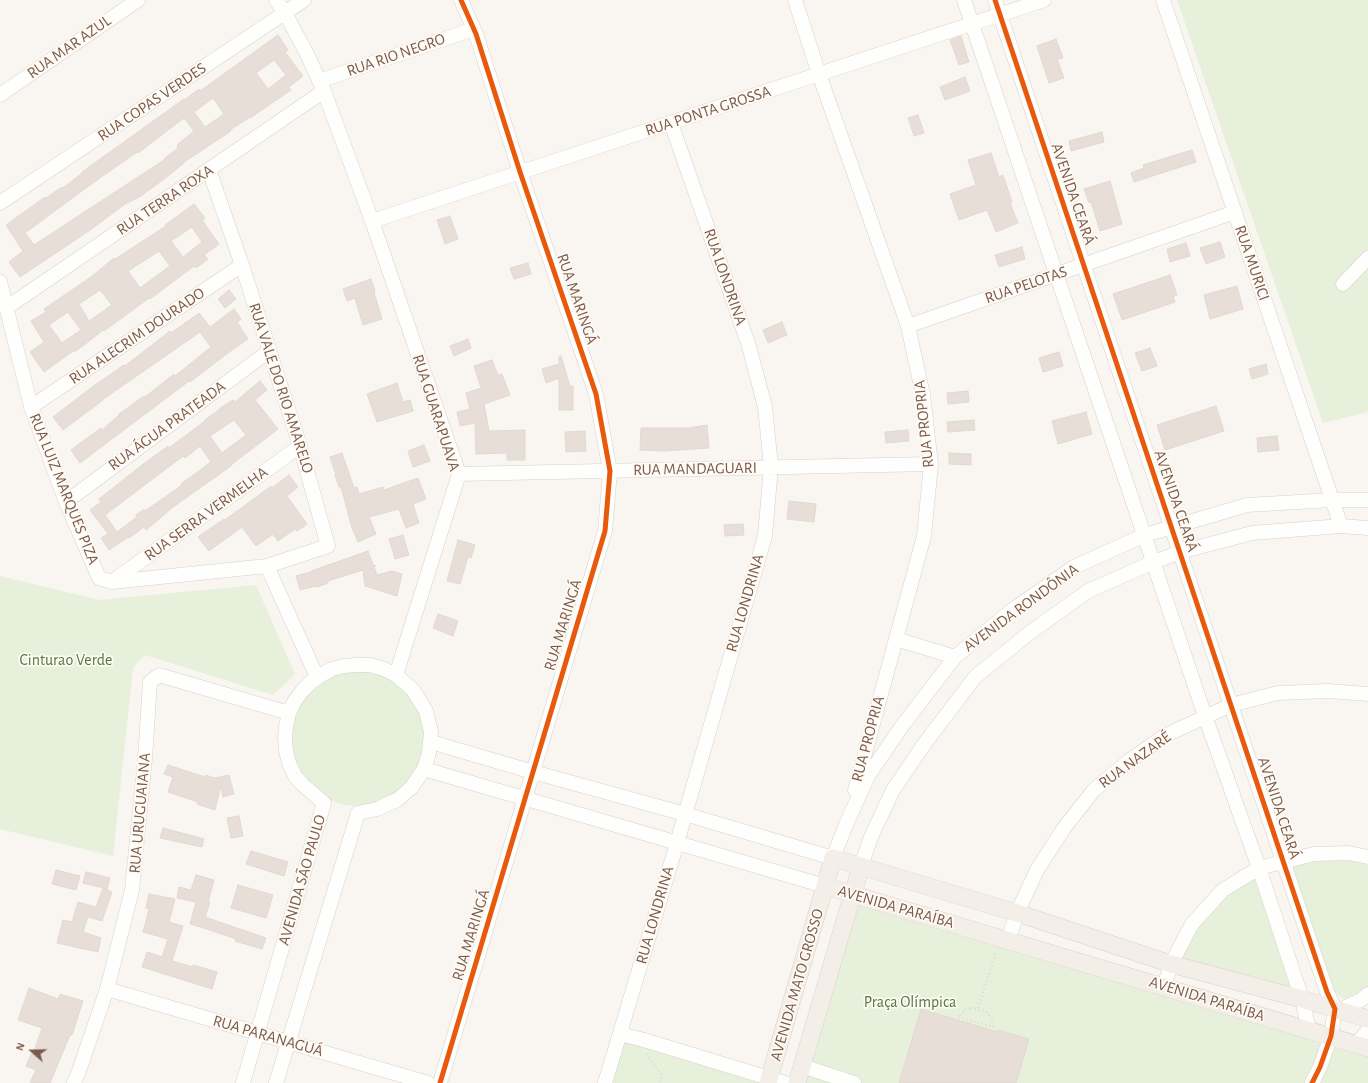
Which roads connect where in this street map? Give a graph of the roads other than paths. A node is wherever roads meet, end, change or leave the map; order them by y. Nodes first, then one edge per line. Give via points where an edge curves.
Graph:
1 (138, 0) edge
2 (276, 0) edge
3 (304, 0) edge
4 (461, 0) edge
5 (795, 0) edge
6 (964, 0) edge
7 (995, 0) edge
8 (1044, 0) edge
9 (1164, 0) edge
10 (285, 14) junction
11 (1000, 15) junction
12 (972, 24) junction
13 (474, 29) junction
14 (818, 74) junction
15 (322, 86) junction
16 (0, 95) edge
17 (671, 123) junction
18 (209, 170) junction
19 (520, 172) junction
20 (0, 203) edge
21 (1235, 212) junction
22 (372, 221) junction
23 (1368, 258) edge
24 (242, 265) junction
25 (1084, 265) junction
26 (1056, 274) junction
27 (0, 282) edge
28 (1343, 284) dead end
29 (6, 308) junction
30 (908, 326) junction
31 (269, 351) junction
32 (31, 407) junction
33 (300, 446) junction
34 (931, 464) junction
35 (771, 468) junction
36 (610, 470) junction
37 (459, 474) junction
38 (1332, 500) junction
39 (1368, 500) edge
40 (66, 502) junction
41 (1341, 526) junction
42 (1171, 527) junction
43 (1368, 528) edge
44 (1144, 535) junction
45 (1180, 552) junction
46 (1154, 562) junction
47 (267, 566) junction
48 (112, 582) junction
49 (896, 639) junction
50 (955, 657) junction
51 (396, 675) junction
52 (317, 677) junction
53 (1368, 694) edge
54 (1231, 705) junction
55 (289, 713) junction
56 (1206, 716) junction
57 (431, 742) junction
58 (424, 769) junction
59 (533, 772) junction
60 (525, 799) junction
61 (685, 814) junction
62 (845, 827) junction
63 (677, 843) junction
64 (1368, 857) edge
65 (833, 858) junction
66 (1283, 861) junction
67 (861, 866) junction
68 (1259, 868) junction
69 (825, 886) junction
70 (852, 894) junction
71 (1017, 913) junction
72 (1005, 939) junction
73 (1171, 964) junction
74 (1164, 987) junction
75 (107, 989) junction
76 (1368, 994) edge
77 (1302, 999) junction
78 (1337, 1010) junction
79 (1368, 1019) edge
80 (1309, 1030) junction
81 (1368, 1030) edge
82 (257, 1033) junction
83 (620, 1034) junction
84 (1331, 1036) junction
85 (289, 1042) junction
86 (1362, 1046) edge
87 (802, 1066) junction
88 (774, 1081) edge
89 (74, 1083) edge
90 (242, 1083) edge
91 (276, 1083) edge
92 (428, 1083) edge
93 (440, 1083) edge
94 (605, 1083) edge
95 (797, 1083) edge
96 (854, 1083) edge
97 (1312, 1083) edge

1 - 16 street, RUA MAR AZUL
2 - 10 street, RUA GUARAPUAVA
3 - 10 street, RUA COPAS VERDES
4 - 13 street, RUA MARINGÁ
5 - 14 street, RUA PROPRIA
6 - 12 street
7 - 11 street, AVENIDA CEARÁ
8 - 11 street, RUA PONTA GROSSA
9 - 21 street, RUA MURICI
10 - 15 street, RUA GUARAPUAVA
10 - 20 street, RUA COPAS VERDES
11 - 12 street, RUA PONTA GROSSA
11 - 25 street, AVENIDA CEARÁ
12 - 14 street, RUA PONTA GROSSA
12 - 26 street
13 - 15 street, RUA RIO NEGRO
13 - 19 street, RUA MARINGÁ
14 - 17 street, RUA PONTA GROSSA
14 - 30 street, RUA PROPRIA
15 - 18 street, RUA TERRA ROXA
15 - 22 street, RUA GUARAPUAVA
17 - 19 street, RUA PONTA GROSSA
17 - 35 street, RUA LONDRINA via 749,346 765,407
18 - 24 street, RUA VALE DO RIO AMARELO
18 - 29 street, RUA TERRA ROXA
19 - 22 street, RUA PONTA GROSSA
19 - 36 street, RUA MARINGÁ via 596,394
21 - 25 street, RUA PELOTAS
21 - 38 street, RUA MURICI
22 - 37 street, RUA GUARAPUAVA
23 - 28 street
24 - 31 street, RUA VALE DO RIO AMARELO
24 - 32 street, RUA ALECRIM DOURADO
25 - 26 street, RUA PELOTAS
25 - 42 street, AVENIDA CEARÁ
26 - 30 street, RUA PELOTAS
26 - 44 street
27 - 29 street, RUA LUIZ MARQUES PIZA
29 - 32 street, RUA LUIZ MARQUES PIZA
30 - 34 street, RUA PROPRIA via 924,395
31 - 33 street, RUA VALE DO RIO AMARELO
31 - 40 street, RUA ÁGUA PRATEADA
32 - 40 street, RUA LUIZ MARQUES PIZA
33 - 47 street, RUA VALE DO RIO AMARELO via 328,546
33 - 48 street, RUA SERRA VERMELHA
34 - 35 street, RUA MANDAGUARI
34 - 49 street, RUA PROPRIA via 924,536
35 - 36 street, RUA MANDAGUARI
35 - 61 street, RUA LONDRINA via 765,536
36 - 37 street, RUA MANDAGUARI
36 - 59 street, RUA MARINGÁ via 605,531
37 - 51 street, RUA GUARAPUAVA
38 - 39 street, AVENIDA RONDÔNIA
38 - 41 street, RUA MURICI
38 - 42 street, AVENIDA RONDÔNIA via 1247,505
40 - 48 street, RUA LUIZ MARQUES PIZA via 99,578
41 - 43 street, AVENIDA RONDÔNIA
41 - 45 street, AVENIDA RONDÔNIA via 1252,533
42 - 44 street, AVENIDA RONDÔNIA
42 - 45 street, AVENIDA CEARÁ
44 - 46 street
44 - 50 street, AVENIDA RONDÔNIA via 1074,567 1011,611
45 - 46 street, AVENIDA RONDÔNIA
45 - 54 street, AVENIDA CEARÁ
46 - 56 street
46 - 67 street, AVENIDA RONDÔNIA via 1088,591 975,676 924,743 893,790 871,837
47 - 48 street, RUA LUIZ MARQUES PIZA
47 - 52 street
49 - 50 street
49 - 62 street, RUA PROPRIA
50 - 62 street, AVENIDA RONDÔNIA via 902,726 868,776
51 - 52 street, AVENIDA SÃO PAULO via 370,665 357,664 332,669
51 - 57 street, AVENIDA SÃO PAULO via 413,690 426,711
52 - 55 street, AVENIDA SÃO PAULO via 302,691
53 - 54 street, RUA NAZARÉ via 1328,691 1278,693
54 - 56 street, RUA NAZARÉ
54 - 66 street, AVENIDA CEARÁ
55 - 75 street, RUA URUGUAIANA via 159,675 150,682 132,890
55 - 82 street, AVENIDA SÃO PAULO via 285,738 289,763 302,785 324,803
56 - 68 street
56 - 71 street, RUA NAZARÉ via 1166,735 1094,790 1064,828 1037,870
57 - 58 street, AVENIDA SÃO PAULO
57 - 59 street, AVENIDA PARAÍBA
58 - 60 street, AVENIDA PARAÍBA
58 - 85 street, AVENIDA SÃO PAULO via 412,787 396,800 377,809 358,813
59 - 60 street, RUA MARINGÁ
59 - 61 street, AVENIDA PARAÍBA
60 - 63 street, AVENIDA PARAÍBA
60 - 93 street, RUA MARINGÁ
61 - 63 street, RUA LONDRINA
61 - 65 street, AVENIDA PARAÍBA
62 - 65 street, AVENIDA RONDÔNIA
63 - 69 street, AVENIDA PARAÍBA
63 - 83 street, RUA LONDRINA
64 - 66 street via 1348,853 1314,854
65 - 67 main road, AVENIDA PARAÍBA
65 - 69 main road, AVENIDA RONDÔNIA
66 - 68 street
66 - 78 street, AVENIDA CEARÁ via 1328,992
67 - 70 main road, AVENIDA RONDÔNIA
67 - 71 main road, AVENIDA PARAÍBA
68 - 73 street via 1224,890 1192,924
68 - 77 street
69 - 70 main road, AVENIDA PARAÍBA
69 - 88 main road, AVENIDA MATO GROSSO
70 - 72 main road, AVENIDA PARAÍBA
70 - 87 main road, AVENIDA MATO GROSSO
71 - 72 street, RUA NAZARÉ
71 - 73 main road, AVENIDA PARAÍBA
72 - 74 main road, AVENIDA PARAÍBA
73 - 74 street
73 - 77 main road, AVENIDA PARAÍBA
74 - 80 main road, AVENIDA PARAÍBA
75 - 82 street, RUA PARANAGUÁ
75 - 89 street, RUA URUGUAIANA
76 - 78 street via 1361,1000
77 - 78 main road, AVENIDA PARAÍBA
77 - 80 street
78 - 79 main road, AVENIDA PARAÍBA
78 - 84 street
80 - 84 main road, AVENIDA PARAÍBA
81 - 86 street
82 - 85 street, RUA PARANAGUÁ
82 - 90 street, AVENIDA SÃO PAULO
83 - 88 street
83 - 94 street, RUA LONDRINA
84 - 86 main road, AVENIDA PARAÍBA
84 - 97 street
85 - 91 street, AVENIDA SÃO PAULO
85 - 92 street, RUA PARANAGUÁ
87 - 95 main road, AVENIDA MATO GROSSO
87 - 96 street

